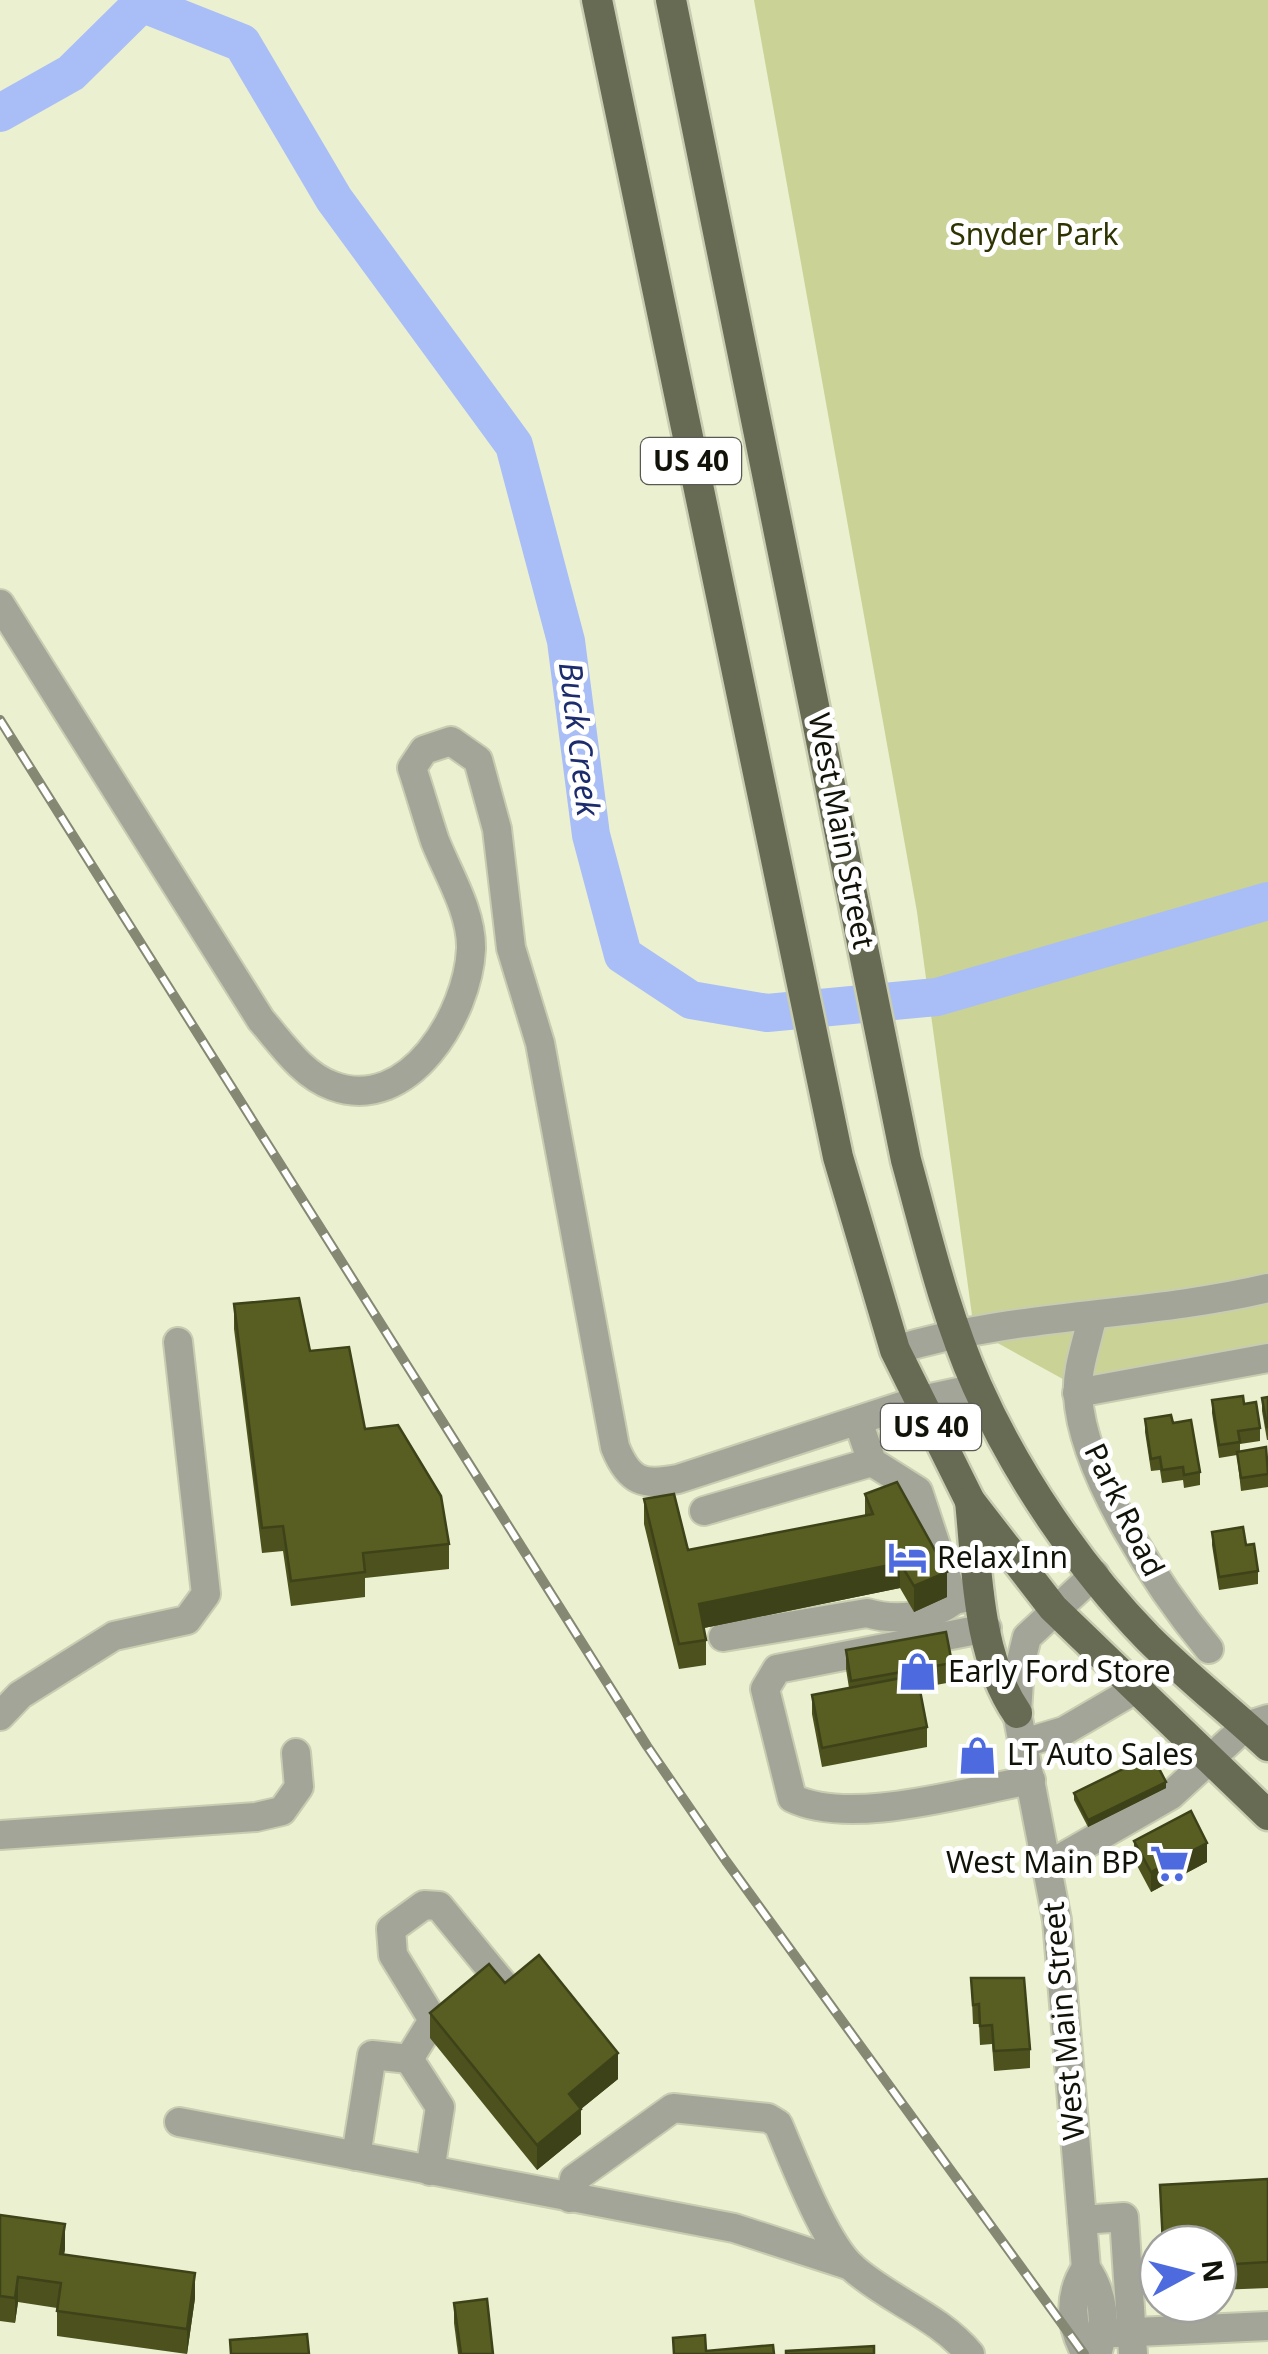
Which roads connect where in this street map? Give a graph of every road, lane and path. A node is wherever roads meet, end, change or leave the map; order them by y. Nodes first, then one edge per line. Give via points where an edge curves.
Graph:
1 (597, 0) edge
2 (671, 0) edge
3 (0, 604) edge
4 (1268, 1288) edge
5 (1092, 1318) junction
6 (956, 1332) junction
7 (178, 1342) dead end
8 (895, 1350) junction
9 (1268, 1358) edge
10 (978, 1388) junction
11 (1078, 1393) junction
12 (917, 1401) junction
13 (858, 1421) junction
14 (872, 1462) junction
15 (970, 1501) junction
16 (704, 1511) dead end
17 (1094, 1574) junction
18 (967, 1597) junction
19 (1054, 1608) junction
20 (987, 1628) junction
21 (723, 1636) dead end
22 (1208, 1649) dead end
23 (1136, 1688) junction
24 (0, 1716) edge
25 (1020, 1728) junction
26 (1261, 1730) edge
27 (296, 1753) dead end
28 (1212, 1760) junction
29 (1031, 1780) junction
30 (1268, 1815) edge
31 (0, 1835) edge
32 (1048, 1865) junction
33 (493, 1982) edge
34 (409, 2059) junction
35 (179, 2122) dead end
36 (356, 2156) junction
37 (430, 2171) junction
38 (570, 2198) junction
39 (1082, 2220) junction
40 (851, 2266) junction
41 (1268, 2326) edge
42 (1110, 2346) edge
43 (970, 2354) edge

1 - 8 main road, US 40 via 838,1157
2 - 6 main road, West Main Street / US 40 via 906,1160
3 - 13 street via 261,1020 300,1064 335,1087 358,1092 398,1082 435,1047 447,1025 466,976 469,931 412,768 424,750 451,742 478,760 497,828 511,948 540,1043 615,1447 630,1476 650,1485 678,1479
4 - 5 street
5 - 6 street
5 - 11 street, Park Road
6 - 8 street
6 - 10 main road, West Main Street / US 40
7 - 24 street via 206,1594 187,1620 114,1636
8 - 12 main road, US 40
9 - 11 street
10 - 12 street
10 - 17 main road, West Main Street / US 40 via 1030,1484
11 - 22 street, Park Road via 1101,1474 1130,1534
12 - 13 street
12 - 15 main road, US 40
13 - 14 street
14 - 16 street
14 - 18 street via 918,1492
15 - 18 main road
15 - 19 main road, US 40
17 - 19 street, West Main Street
17 - 26 main road, Park Road / US 40 via 1148,1638
18 - 20 main road
18 - 21 street via 941,1612 884,1618 867,1613
19 - 23 main road, US 40
19 - 25 street, West Main Street via 1027,1636
20 - 25 main road via 1001,1688
20 - 29 street via 776,1669 764,1688 792,1798 836,1809 876,1807
23 - 25 street via 1064,1731
23 - 28 main road, US 40
25 - 29 street, West Main Street
26 - 28 street
27 - 31 street via 299,1787 282,1811
28 - 30 main road, US 40
28 - 32 street via 1171,1796
29 - 32 street, West Main Street
32 - 39 street, West Main Street
33 - 34 street via 439,1906 424,1904 391,1929 393,1955 440,2014
34 - 36 street via 372,2054
34 - 37 street via 440,2107
35 - 36 street
36 - 37 street
37 - 38 street
38 - 40 street via 734,2228
38 - 40 street via 574,2180 673,2108 768,2118 778,2124 806,2192
39 - 42 street, West Main Street via 1086,2268 1072,2288 1076,2336
39 - 42 street via 1124,2217
40 - 43 street via 950,2330
41 - 42 street

